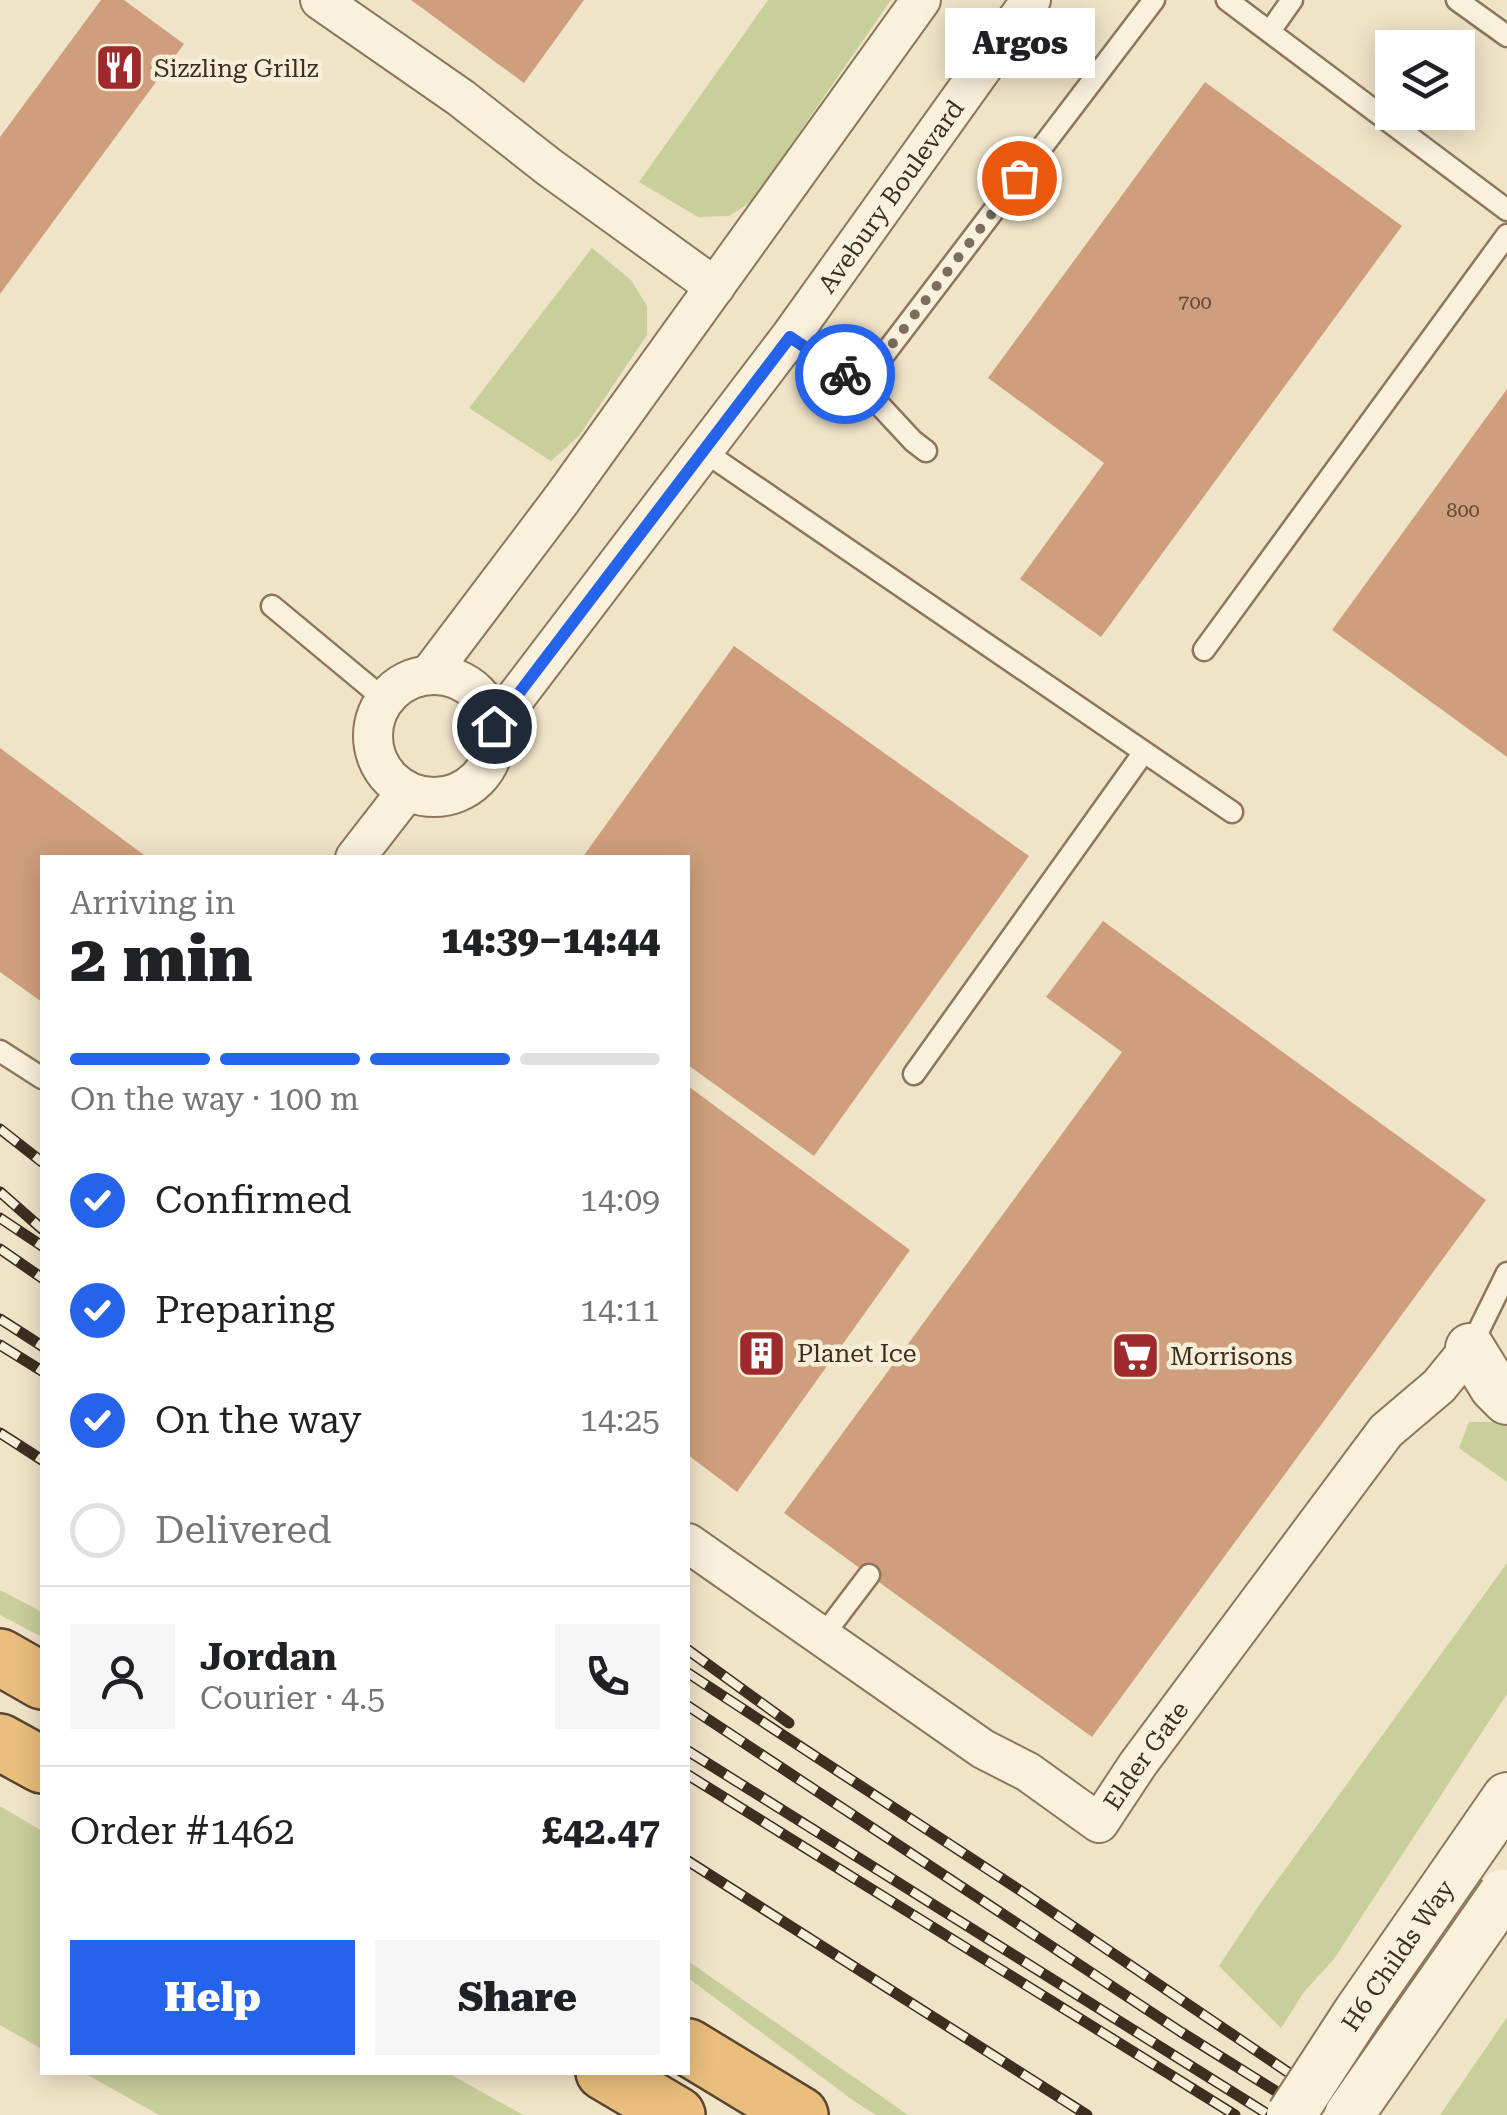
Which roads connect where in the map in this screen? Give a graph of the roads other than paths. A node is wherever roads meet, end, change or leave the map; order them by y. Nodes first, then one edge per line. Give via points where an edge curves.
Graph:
1 (320, 0) edge
2 (922, 0) edge
3 (1031, 0) edge
4 (1154, 0) edge
5 (1227, 0) edge
6 (1292, 0) edge
7 (1457, 0) edge
8 (1270, 31) junction
9 (1507, 36) edge
10 (1507, 210) edge
11 (1507, 235) edge
12 (714, 287) junction
13 (790, 337) junction
14 (861, 385) junction
15 (702, 450) junction
16 (926, 451) dead end
17 (272, 606) dead end
18 (1204, 650) dead end
19 (430, 675) junction
20 (384, 699) junction
21 (494, 726) junction
22 (1144, 752) junction
23 (406, 790) junction
24 (1232, 812) dead end
25 (358, 855) edge
26 (0, 1051) edge
27 (914, 1074) dead end
28 (40, 1077) edge
29 (1507, 1272) edge
30 (1489, 1354) edge
31 (1507, 1400) edge
32 (690, 1543) edge
33 (869, 1574) dead end
34 (822, 1637) junction
35 (0, 1657) edge
36 (40, 1680) edge
37 (0, 1742) edge
38 (40, 1764) edge
39 (1507, 1798) edge
40 (1505, 1892) edge
41 (690, 2048) edge
42 (609, 2075) edge
43 (677, 2115) edge
44 (800, 2115) edge
45 (1291, 2115) edge
46 (1348, 2115) edge

1 - 12 street
2 - 12 street
3 - 13 street, Avebury Boulevard
4 - 14 lane
5 - 8 lane
6 - 8 lane
7 - 9 lane
8 - 10 lane
11 - 18 lane
12 - 19 street
13 - 14 lane
13 - 15 street, Avebury Boulevard
14 - 16 lane
15 - 21 street, Avebury Boulevard
15 - 22 lane
17 - 20 lane
19 - 20 street via 400,684
19 - 21 street via 472,687
20 - 23 street via 373,740 381,766
21 - 23 street via 494,748 478,778 448,795
22 - 24 lane
22 - 27 lane
23 - 25 street
26 - 28 lane
29 - 30 lane
30 - 31 street via 1494,1388
30 - 34 street, Elder Gate via 1386,1431 1099,1822
32 - 34 street, Elder Gate
33 - 34 lane
35 - 36 highway
37 - 38 highway
39 - 45 street, H6 Childs Way, bridge
40 - 46 street, H6 Childs Way, bridge
41 - 44 highway
42 - 43 highway

